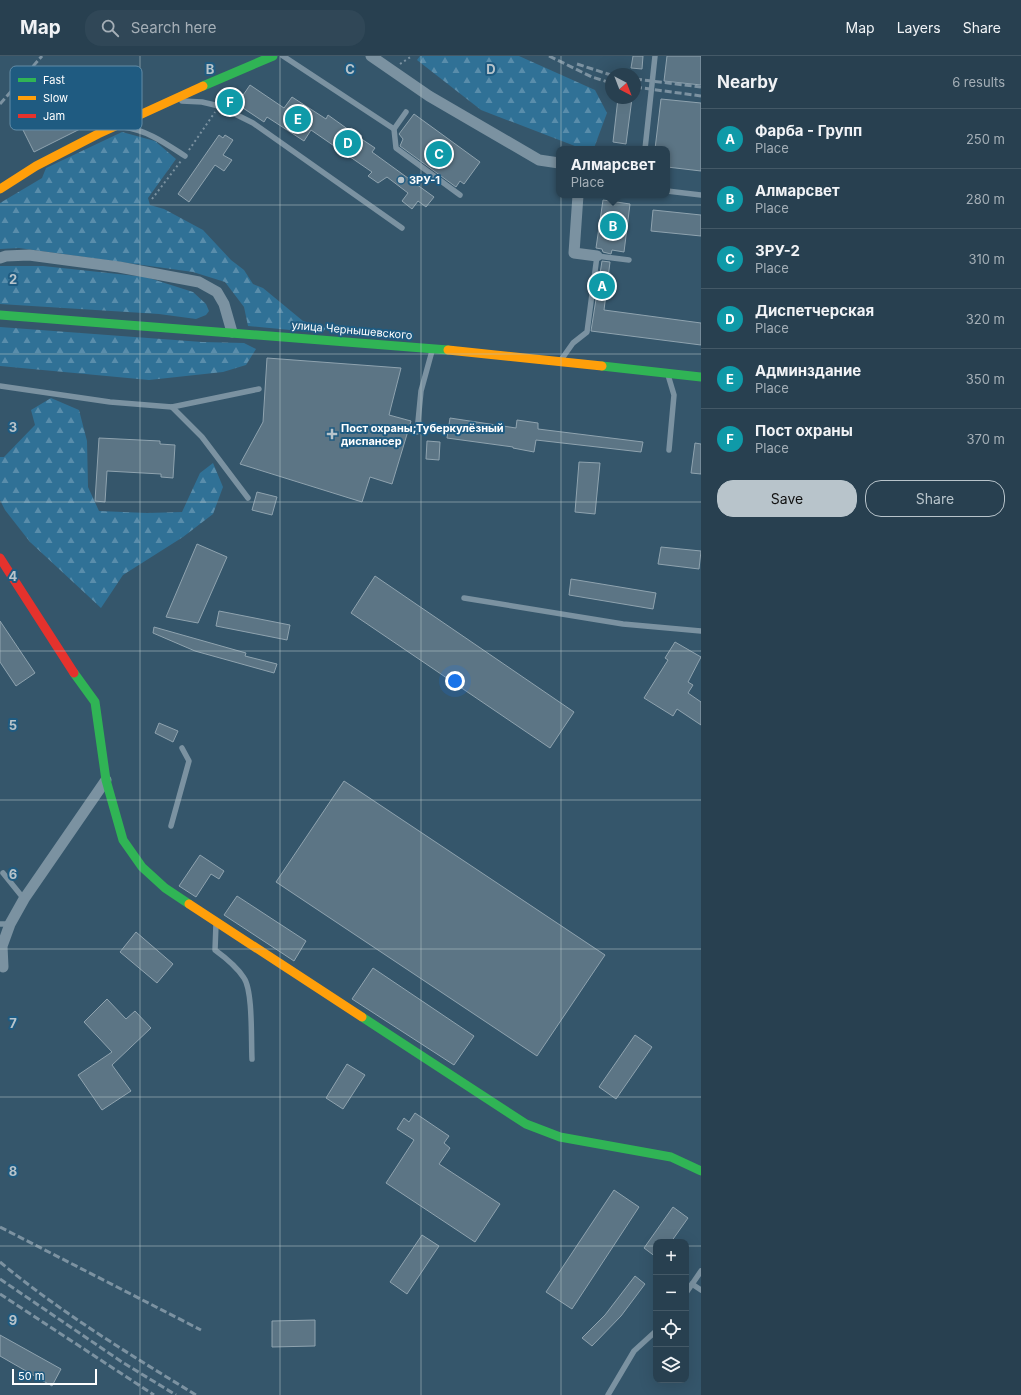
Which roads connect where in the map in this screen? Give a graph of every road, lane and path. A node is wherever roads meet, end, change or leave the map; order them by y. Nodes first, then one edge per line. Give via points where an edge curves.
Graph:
1 (273, 56) edge
2 (283, 56) edge
3 (371, 56) edge
4 (412, 56) edge
5 (655, 56) edge
6 (393, 70) junction
7 (165, 102) junction
8 (406, 112) dead end
9 (142, 113) edge
10 (394, 129) junction
11 (106, 130) edge
12 (137, 130) edge
13 (645, 146) edge
14 (185, 156) dead end
15 (556, 163) edge
16 (0, 189) edge
17 (670, 191) edge
18 (460, 195) dead end
19 (701, 195) edge
20 (578, 198) edge
21 (402, 228) dead end
22 (597, 256) junction
23 (0, 258) edge
24 (629, 260) dead end
25 (0, 315) edge
26 (232, 332) junction
27 (433, 349) junction
28 (560, 362) junction
29 (667, 373) junction
30 (701, 377) edge
31 (0, 386) edge
32 (259, 389) dead end
33 (172, 407) junction
34 (417, 432) dead end
35 (669, 450) dead end
36 (248, 498) dead end
37 (0, 558) edge
38 (464, 598) dead end
39 (701, 631) edge
40 (182, 748) dead end
41 (106, 780) junction
42 (171, 826) dead end
43 (3, 873) dead end
44 (24, 898) junction
45 (216, 922) junction
46 (5, 924) edge
47 (3, 967) dead end
48 (252, 1059) dead end
49 (701, 1171) edge
50 (701, 1271) edge
51 (692, 1284) junction
52 (689, 1288) edge
53 (701, 1290) edge
54 (653, 1334) edge
55 (608, 1395) edge

1 - 7 street
2 - 10 lane
3 - 6 street
4 - 6 path
5 - 13 lane
6 - 15 street via 429,96 539,160
7 - 9 street
7 - 21 lane via 202,102 233,111
8 - 10 lane
10 - 18 lane via 396,148
11 - 16 street via 30,170
12 - 14 lane via 157,137
17 - 19 lane
20 - 22 street via 574,253
22 - 24 lane
22 - 28 lane via 586,332 573,343
23 - 26 street via 29,255 119,267 199,282 217,292 224,304
25 - 26 street, улица Чернышевского
26 - 27 street, улица Чернышевского
27 - 28 street, улица Чернышевского
27 - 34 lane via 421,391
28 - 29 street, улица Чернышевского
29 - 30 street, улица Чернышевского
29 - 35 lane via 674,395
31 - 33 lane via 110,402
32 - 33 lane
33 - 36 lane via 202,437
37 - 41 street via 95,702
38 - 39 lane via 623,624
40 - 42 lane via 189,761
41 - 44 street
41 - 45 street via 123,840 142,867 165,888
43 - 44 lane
44 - 46 street
45 - 48 lane via 215,950 231,962 246,979 250,1004
45 - 49 street via 526,1124 560,1137 671,1157
46 - 47 street
50 - 51 lane
51 - 52 lane
51 - 53 lane
54 - 55 lane via 634,1352

